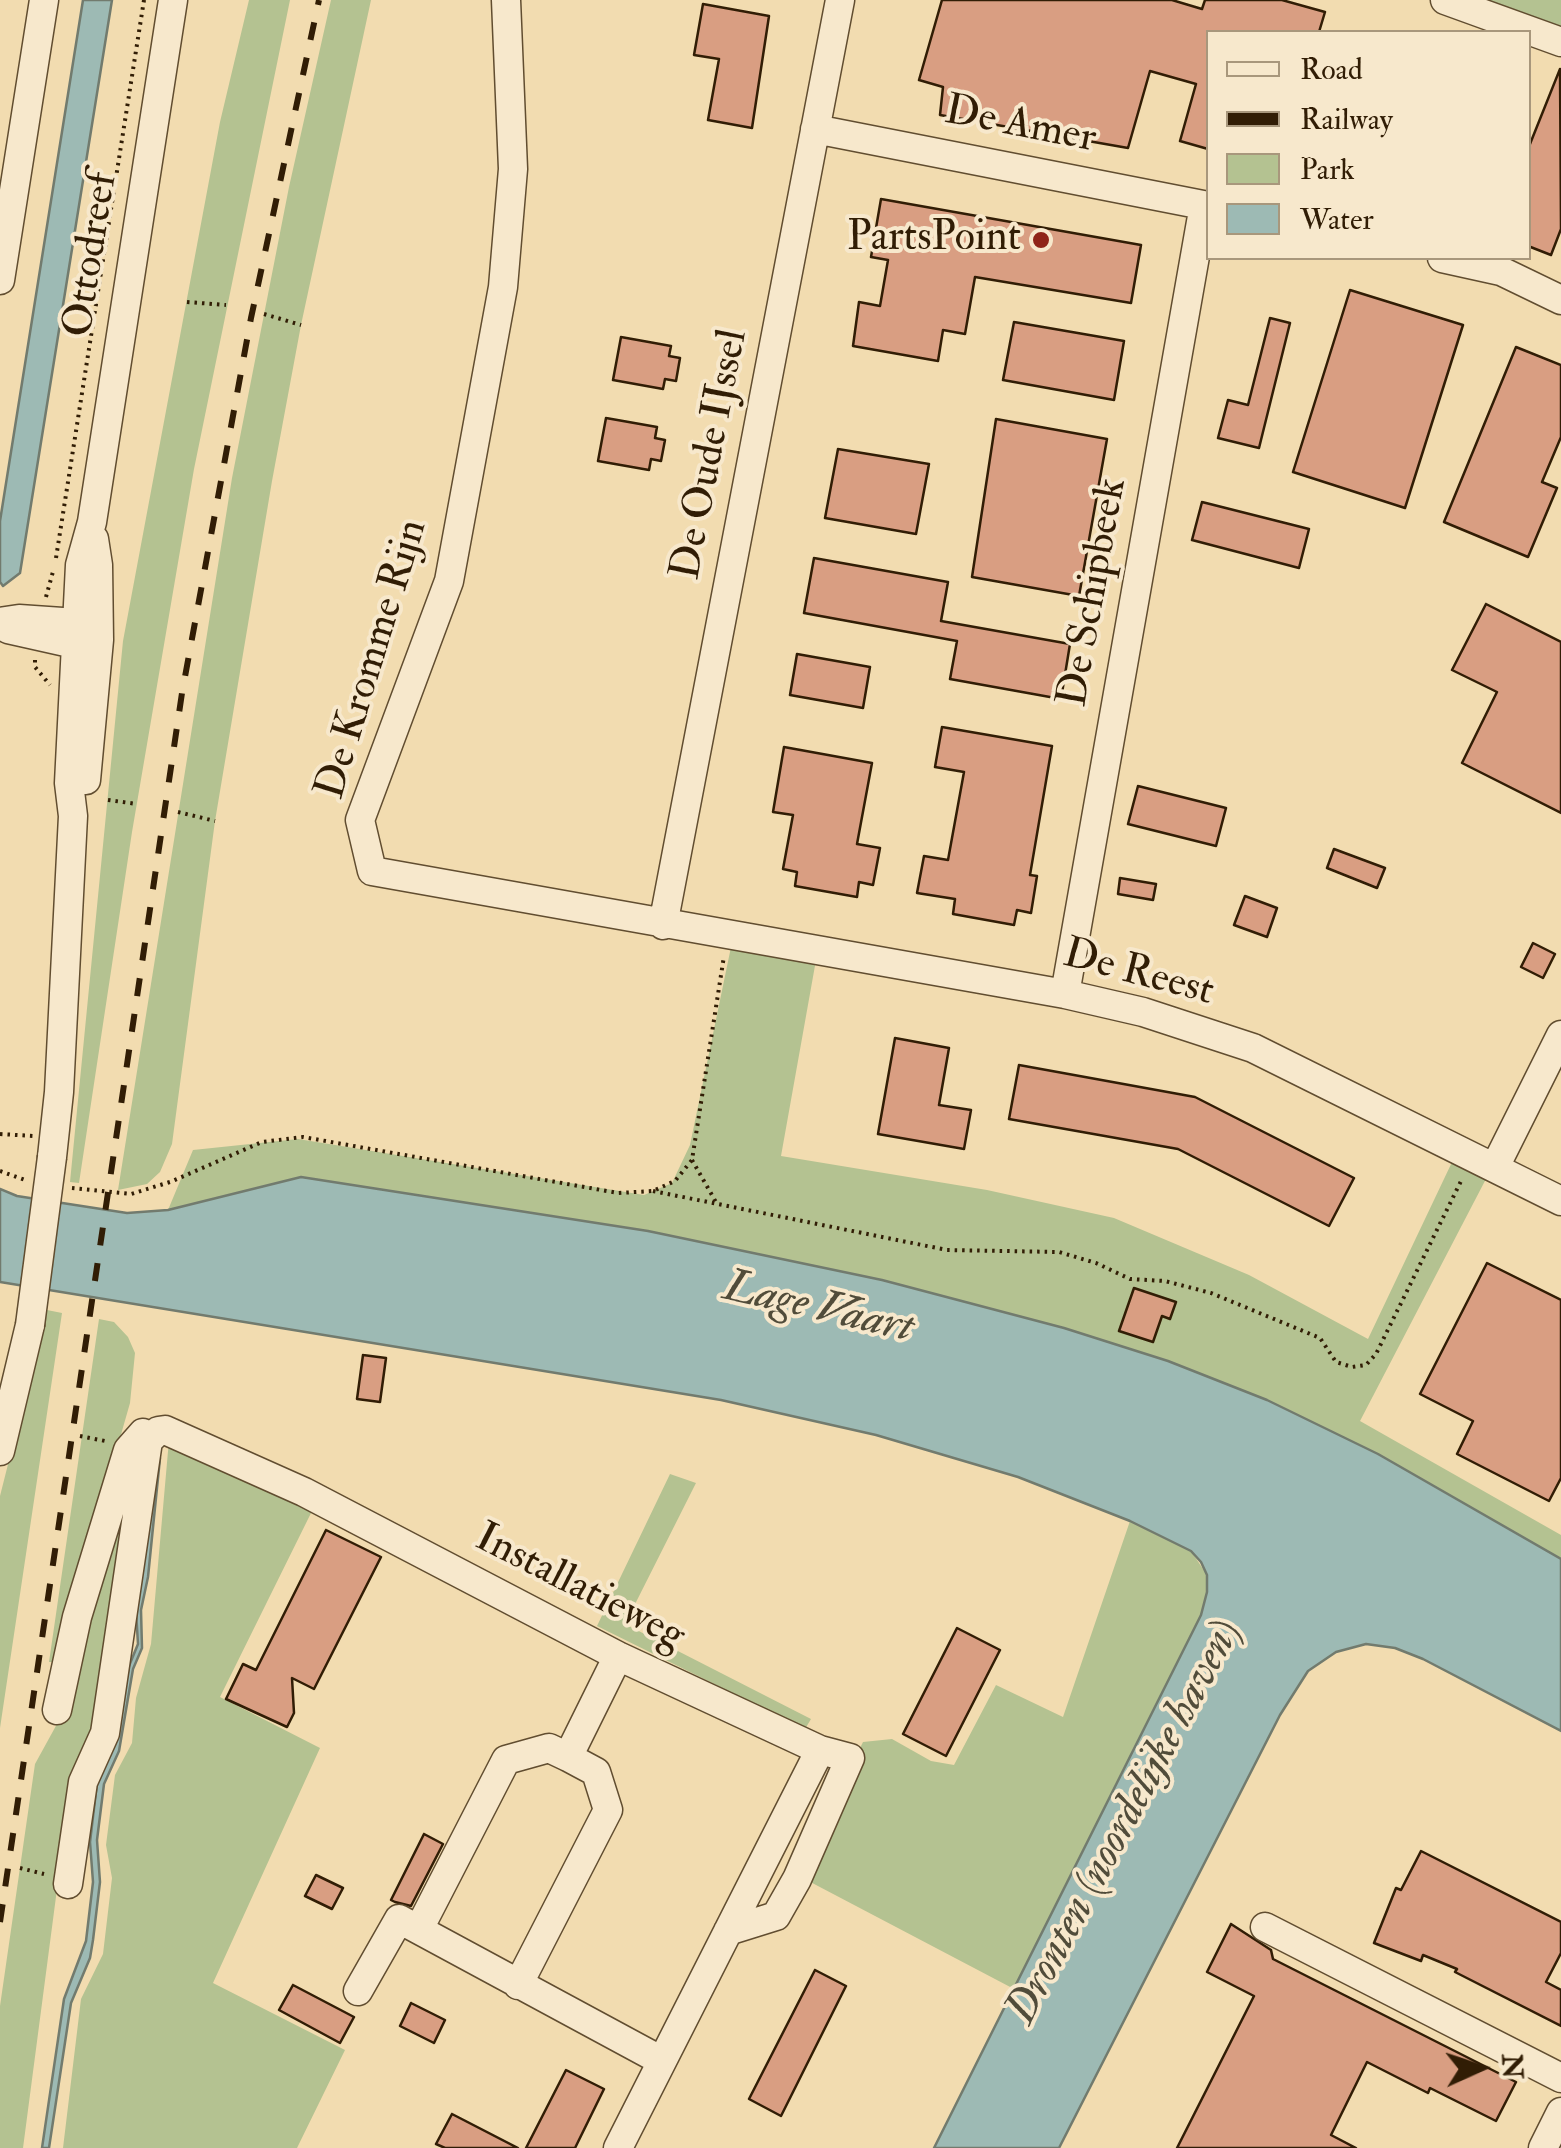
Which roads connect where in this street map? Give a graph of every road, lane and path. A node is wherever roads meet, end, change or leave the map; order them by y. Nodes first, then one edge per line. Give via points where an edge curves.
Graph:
1 (44, 0) edge
2 (173, 0) edge
3 (506, 0) edge
4 (840, 0) edge
5 (1445, 0) edge
6 (1528, 30) edge
7 (1531, 31) edge
8 (1561, 42) edge
9 (815, 129) junction
10 (1206, 206) edge
11 (1451, 260) edge
12 (0, 280) edge
13 (1561, 300) edge
14 (187, 302) dead end
15 (226, 305) dead end
16 (264, 314) dead end
17 (301, 325) dead end
18 (0, 625) edge
19 (40, 630) dead end
20 (84, 636) junction
21 (108, 800) dead end
22 (137, 804) dead end
23 (178, 812) dead end
24 (215, 821) dead end
25 (663, 924) junction
26 (728, 936) junction
27 (1064, 994) junction
28 (1561, 1035) edge
29 (0, 1134) edge
30 (45, 1147) junction
31 (692, 1160) junction
32 (1484, 1162) junction
33 (0, 1170) edge
34 (30, 1181) dead end
35 (63, 1186) dead end
36 (653, 1191) junction
37 (1561, 1201) edge
38 (718, 1204) junction
39 (158, 1431) junction
40 (80, 1436) dead end
41 (118, 1444) dead end
42 (0, 1452) edge
43 (618, 1656) junction
44 (57, 1710) dead end
45 (820, 1750) junction
46 (568, 1757) junction
47 (20, 1868) dead end
48 (57, 1879) joint
49 (1265, 1927) dead end
50 (419, 1929) junction
51 (728, 1931) junction
52 (518, 1985) junction
53 (358, 1990) dead end
54 (662, 2061) junction
55 (1561, 2078) edge
56 (1561, 2112) edge
57 (618, 2148) edge
58 (1542, 2148) edge

1 - 12 street
2 - 20 street, Ottodreef via 80,565
3 - 25 street, De Kromme Rijn via 513,169 503,287 449,581 360,820 372,871
4 - 9 street, De Oude IJssel
5 - 6 street
7 - 8 street
9 - 10 street, De Amer
9 - 25 street, De Oude IJssel
10 - 27 street, De Schipbeek
11 - 13 street via 1501,271
14 - 15 path
16 - 17 path
18 - 19 street
18 - 20 street via 30,620
20 - 30 street, Ottodreef via 69,783 60,1092
21 - 22 path
23 - 24 path
25 - 26 street, De Reest
26 - 27 street, De Reest
26 - 31 path
27 - 32 street, De Reest via 1253,1048
28 - 32 street
29 - 30 path
30 - 42 street, Ottodreef, bridge via 30,1325
31 - 36 path via 675,1182
31 - 38 path
32 - 37 street, De Reest
32 - 38 path via 1376,1354 1352,1367 1336,1362 1320,1338 1211,1293 1130,1279 1059,1252 947,1250
33 - 34 path
35 - 36 path via 131,1194 262,1142 303,1137 618,1193
36 - 38 path
39 - 43 street, Installatieweg via 174,1432 304,1492
39 - 44 street via 140,1434 128,1450 77,1617
39 - 48 street via 148,1442 105,1733 83,1782
40 - 41 path
43 - 45 street, Installatieweg
43 - 46 street
45 - 51 street
45 - 51 street, Installatieweg via 850,1758 797,1879 776,1916
46 - 50 street via 548,1748 506,1760
46 - 52 street via 596,1772 608,1810
47 - 48 path
49 - 55 street
50 - 52 street
50 - 53 street via 398,1919
51 - 54 street
52 - 54 street
54 - 57 street
56 - 58 street

